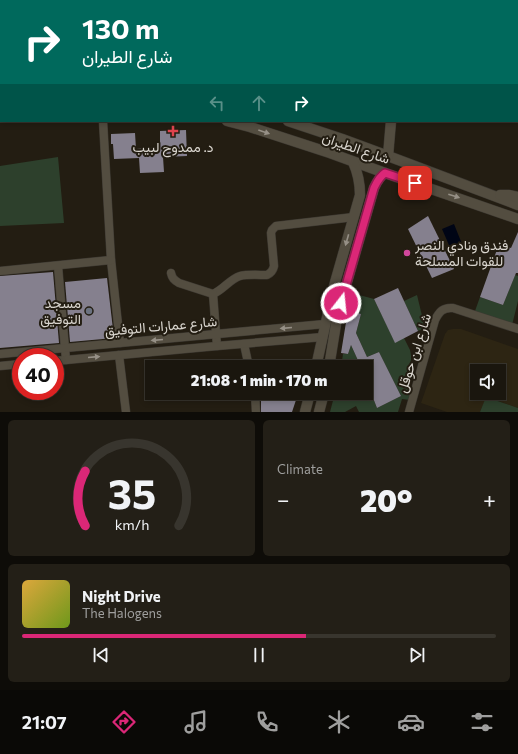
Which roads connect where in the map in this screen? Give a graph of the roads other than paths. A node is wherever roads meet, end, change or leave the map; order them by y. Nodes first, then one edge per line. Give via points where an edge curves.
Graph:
1 (103, 122) edge
2 (230, 122) edge
3 (291, 122) edge
4 (385, 122) edge
5 (391, 122) edge
6 (385, 155) junction
7 (353, 162) junction
8 (385, 173) junction
9 (360, 188) junction
10 (374, 188) junction
11 (492, 196) junction
12 (518, 197) edge
13 (518, 205) edge
14 (491, 209) junction
15 (354, 217) junction
16 (518, 218) edge
17 (518, 225) edge
18 (111, 260) junction
19 (58, 266) junction
20 (0, 271) edge
21 (171, 273) dead end
22 (213, 294) junction
23 (325, 324) junction
24 (517, 326) edge
25 (216, 334) junction
26 (323, 337) junction
27 (120, 343) junction
28 (244, 344) junction
29 (217, 346) junction
30 (65, 348) junction
31 (0, 354) edge
32 (120, 355) junction
33 (66, 360) joint
34 (247, 360) edge
35 (318, 360) edge
36 (330, 360) edge
37 (12, 365) edge
38 (0, 366) edge
39 (255, 400) edge
40 (308, 400) edge
41 (322, 400) edge
42 (126, 412) edge
43 (256, 412) edge
44 (305, 412) edge
45 (319, 412) edge
46 (408, 412) edge

1 - 18 street
2 -> 7 main road, شارع الطيران
3 - 6 main road, شارع الطيران
4 - 6 main road
5 - 6 main road
6 - 11 main road, شارع الطيران
7 - 8 main road, شارع الطيران
7 - 9 main road
8 - 10 main road
8 -> 14 main road, شارع الطيران
9 - 10 main road via 366,184
9 - 15 main road
10 - 36 main road via 341,303
11 - 12 main road, شارع الطيران via 500,194
11 - 13 main road
14 - 16 main road
14 - 17 main road, شارع الطيران via 498,216
15 - 22 street via 276,226 271,233 274,266 271,273 241,276
15 -> 23 main road
18 - 19 street
18 - 27 street
19 - 20 street
19 - 30 street
21 - 22 street via 174,280 179,283
22 - 25 street
23 -> 25 street, شارع عمارات التوفيق
23 - 26 main road
24 - 46 street, شارع ابن حوقل via 453,308 443,309 435,320
25 -> 27 street, شارع عمارات التوفيق
25 - 29 street
26 - 28 street, شارع عمارات التوفيق
26 - 35 main road
27 - 30 street, شارع عمارات التوفيق
28 - 29 street, شارع عمارات التوفيق
28 - 34 street
29 - 32 street, شارع عمارات التوفيق
30 - 31 street, شارع عمارات التوفيق
30 - 33 street
33 -> 32 street, شارع عمارات التوفيق
32 - 42 street
37 - 38 street
39 - 43 street
40 - 44 main road
41 - 45 main road

